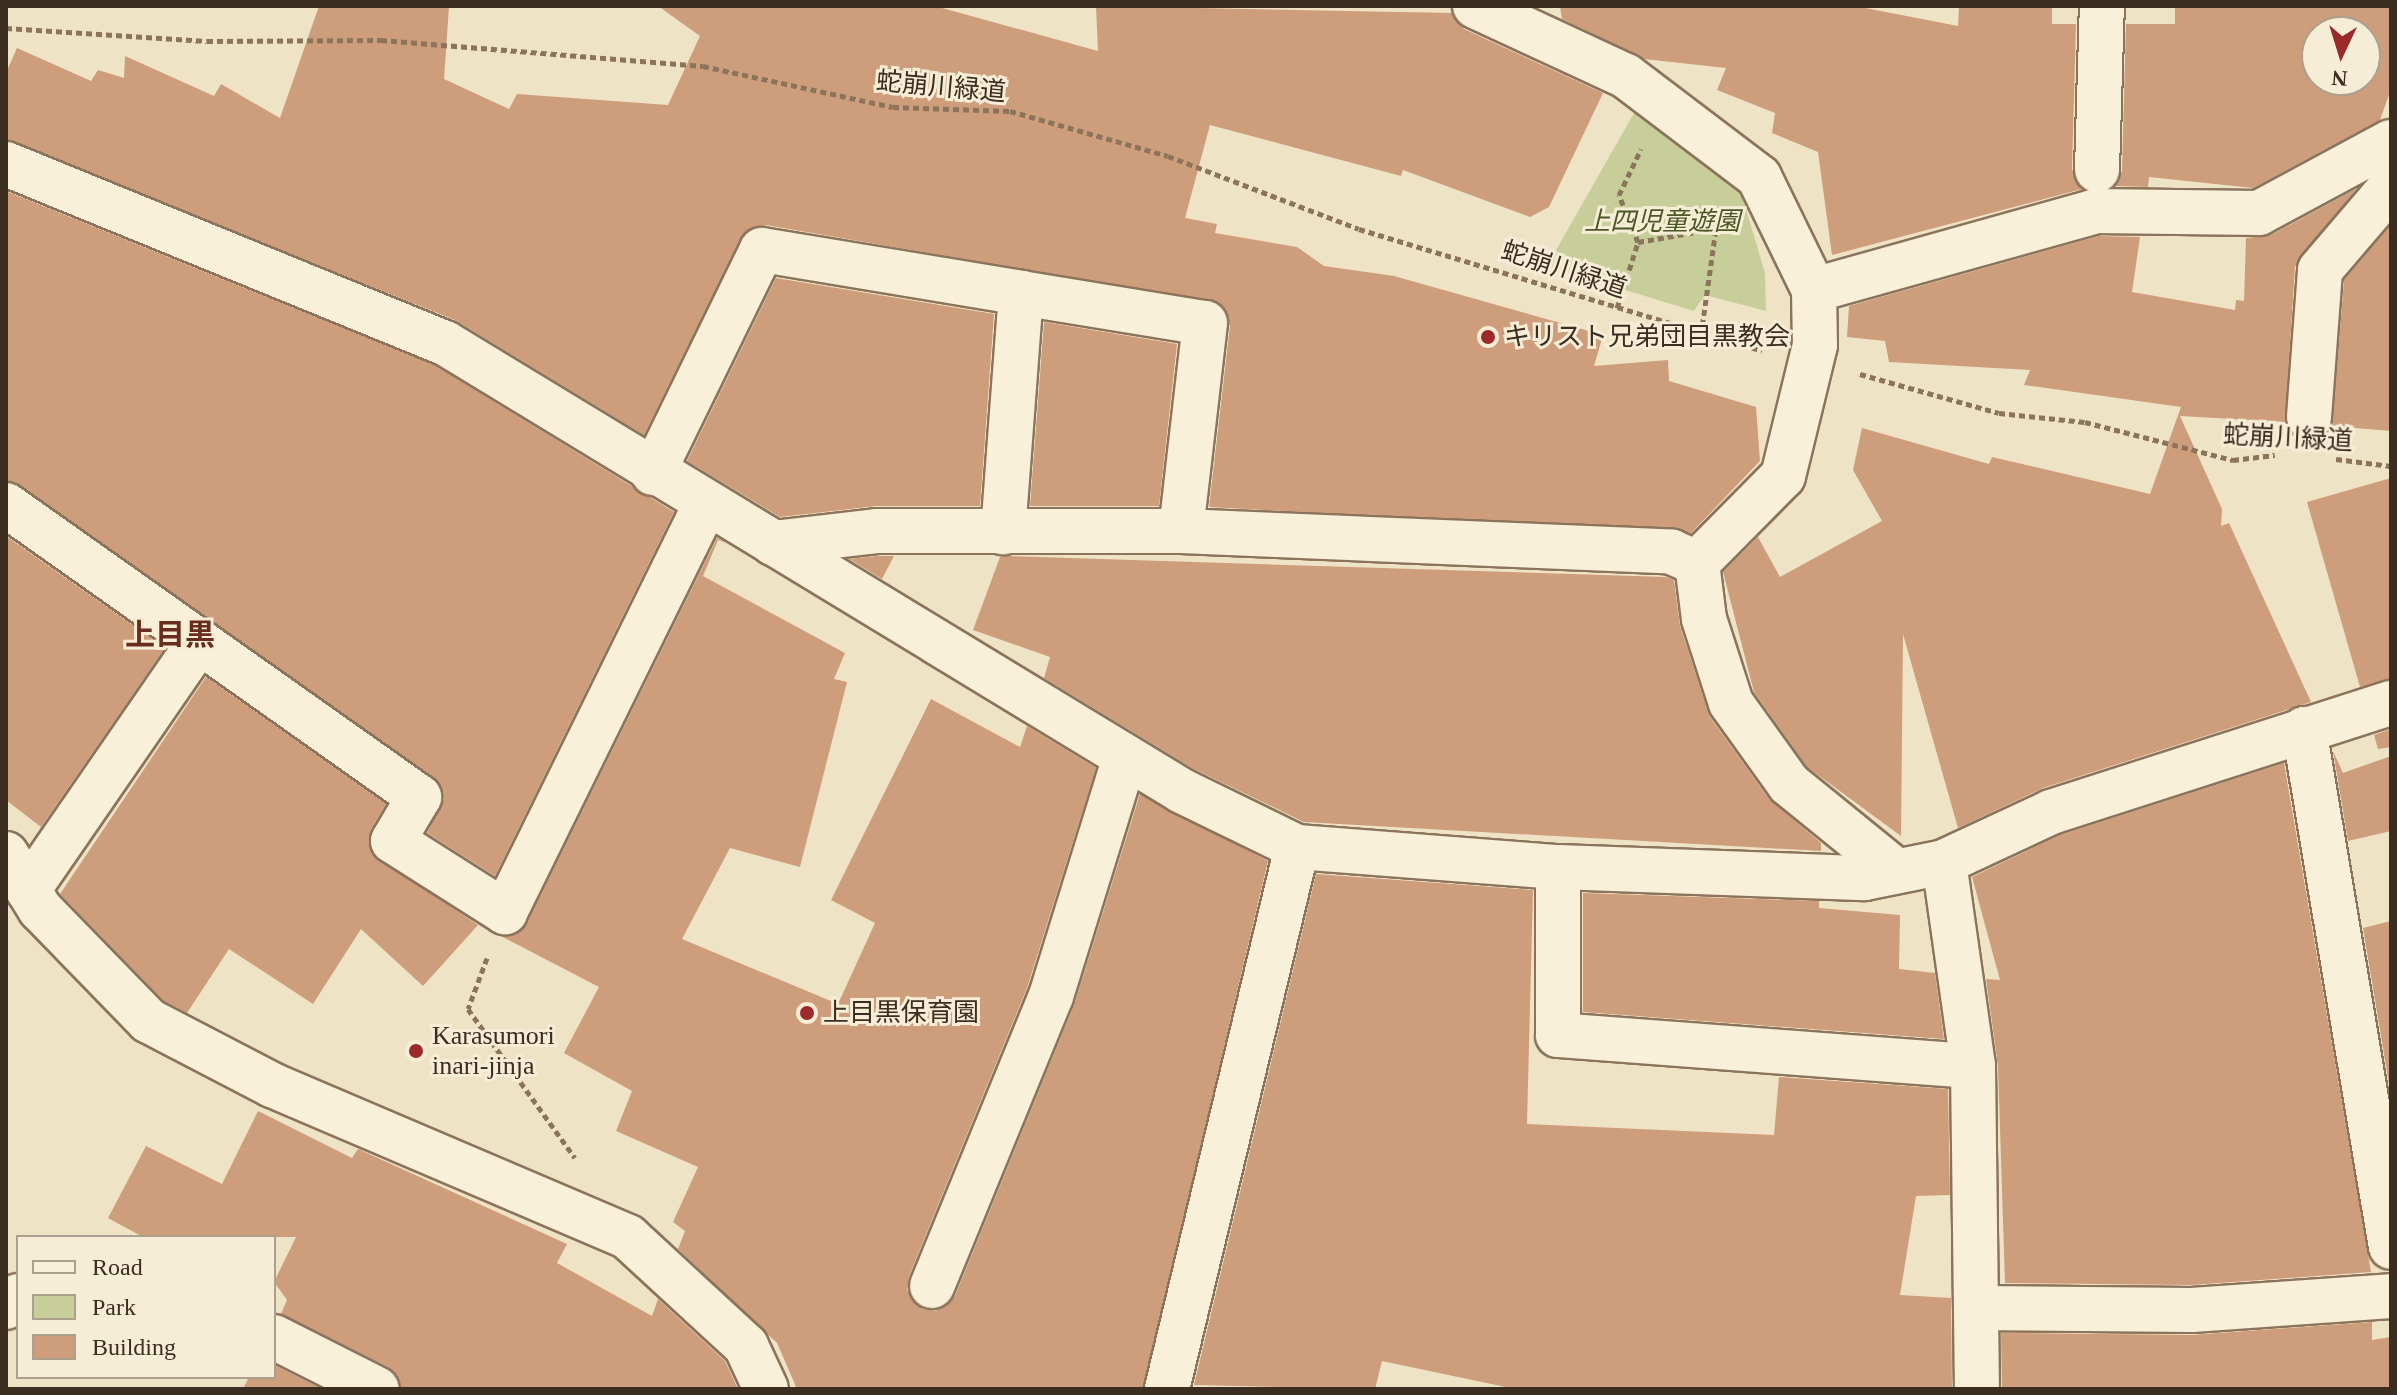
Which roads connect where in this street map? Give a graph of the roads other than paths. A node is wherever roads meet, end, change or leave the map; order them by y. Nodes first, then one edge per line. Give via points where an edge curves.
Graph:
1 (1475, 6) edge
2 (2102, 6) edge
3 (2391, 142) edge
4 (6, 164) edge
5 (2391, 187) edge
6 (2097, 190) junction
7 (1021, 293) junction
8 (1813, 324) junction
9 (2305, 443) road end
10 (653, 473) junction
11 (6, 505) edge
12 (705, 506) junction
13 (1181, 531) junction
14 (1003, 532) junction
15 (773, 543) junction
16 (1697, 563) junction
17 (198, 644) junction
18 (2391, 703) edge
19 (2304, 729) junction
20 (1125, 757) junction
21 (1297, 847) junction
22 (6, 854) edge
23 (1944, 862) junction
24 (1558, 867) junction
25 (1896, 871) junction
26 (28, 890) junction
27 (1973, 1066) junction
28 (2391, 1247) edge
29 (932, 1286) dead end
30 (2391, 1296) edge
31 (1977, 1308) junction
32 (276, 1338) edge
33 (377, 1389) edge
34 (766, 1389) edge
35 (1167, 1389) edge
36 (1977, 1389) edge

1 - 8 street via 1626,76 1759,177
2 - 6 street
3 - 6 street via 2259,213
4 - 10 street via 445,343
5 - 9 street via 2320,270
6 - 8 street
7 - 10 street via 762,250
7 - 13 street via 1205,323
7 - 14 street
8 - 16 street via 1783,476
10 - 12 street
11 - 17 street
12 - 15 street
12 - 17 street via 505,912 393,841 419,797
13 - 14 street
13 - 16 street via 1672,552
14 - 15 street via 876,531
15 - 20 street
16 - 25 street via 1704,619 1731,703 1789,784
17 - 26 street
18 - 19 street
19 - 23 street via 2051,812
19 - 28 street
20 - 21 street
20 - 29 street via 1051,996
21 - 24 street
21 - 35 street
22 - 26 street
23 - 25 street
23 - 27 street
24 - 25 street via 1865,878
24 - 27 street via 1558,1035
26 - 34 street via 149,1021 316,1104 628,1237 746,1346
27 - 31 street
30 - 31 street via 2192,1310
31 - 36 street
32 - 33 street

